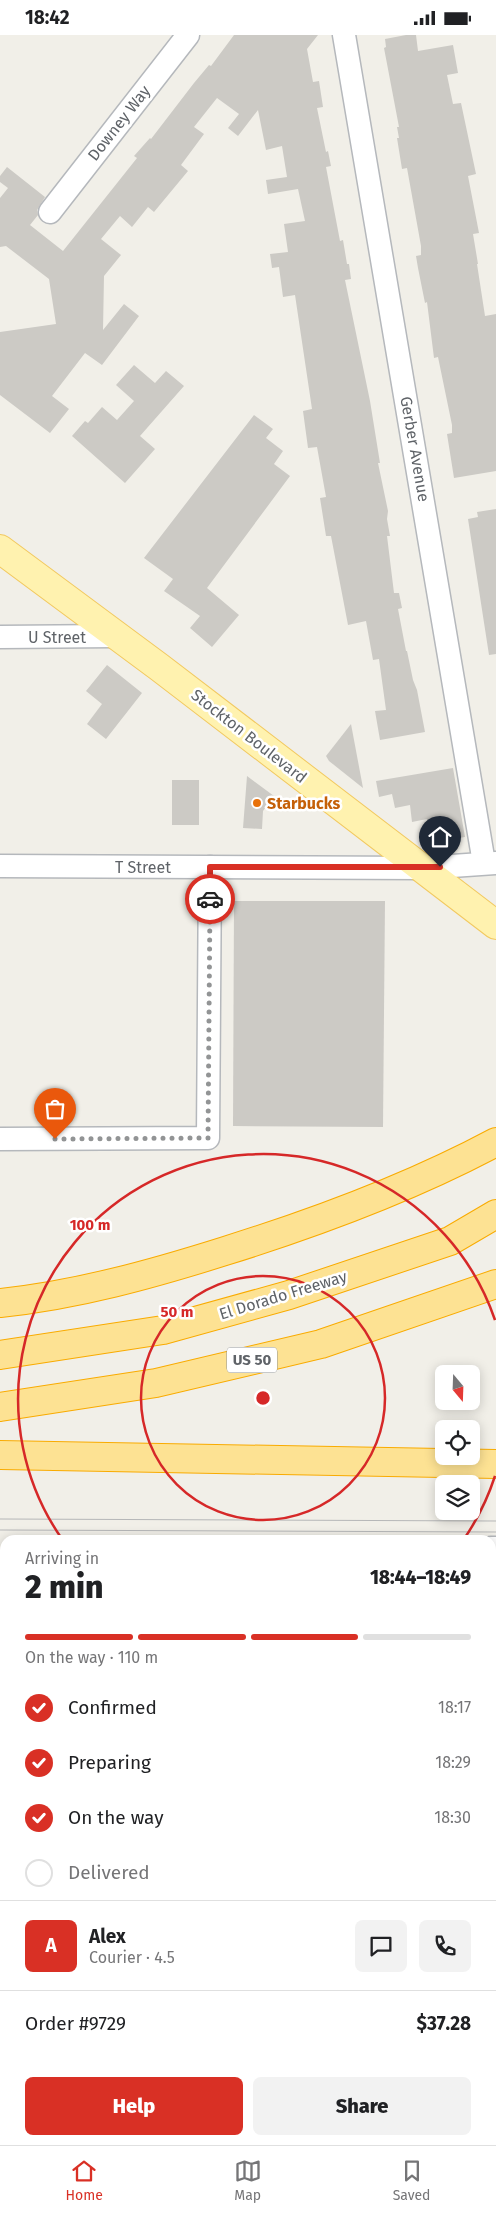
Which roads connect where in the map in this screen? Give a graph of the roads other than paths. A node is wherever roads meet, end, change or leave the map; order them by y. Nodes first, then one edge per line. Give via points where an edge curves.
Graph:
1 (188, 35) edge
2 (344, 35) edge
3 (50, 212) dead end
4 (0, 549) edge
5 (115, 636) junction
6 (0, 637) edge
7 (490, 863) edge
8 (0, 866) edge
9 (210, 867) junction
10 (423, 868) junction
11 (496, 925) edge
12 (0, 1139) edge
13 (496, 1142) edge
14 (496, 1214) edge
15 (496, 1284) edge
16 (0, 1303) edge
17 (0, 1355) edge
18 (0, 1407) edge
19 (0, 1455) edge
20 (496, 1464) edge

1 - 3 street, Downey Way
2 - 7 street, Gerber Avenue
4 - 5 main road, Stockton Boulevard
5 - 6 street, U Street
5 - 10 main road, Stockton Boulevard
7 - 10 street, T Street
8 - 9 street, T Street
9 - 10 street, T Street
9 - 12 street via 208,1138
10 - 11 main road, Stockton Boulevard
13 - 16 highway via 388,1194 275,1236 160,1271 44,1298
14 - 17 highway, El Dorado Freeway via 450,1241 289,1295 163,1330
15 - 18 highway, US 50 via 321,1344 156,1383
19 - 20 highway

